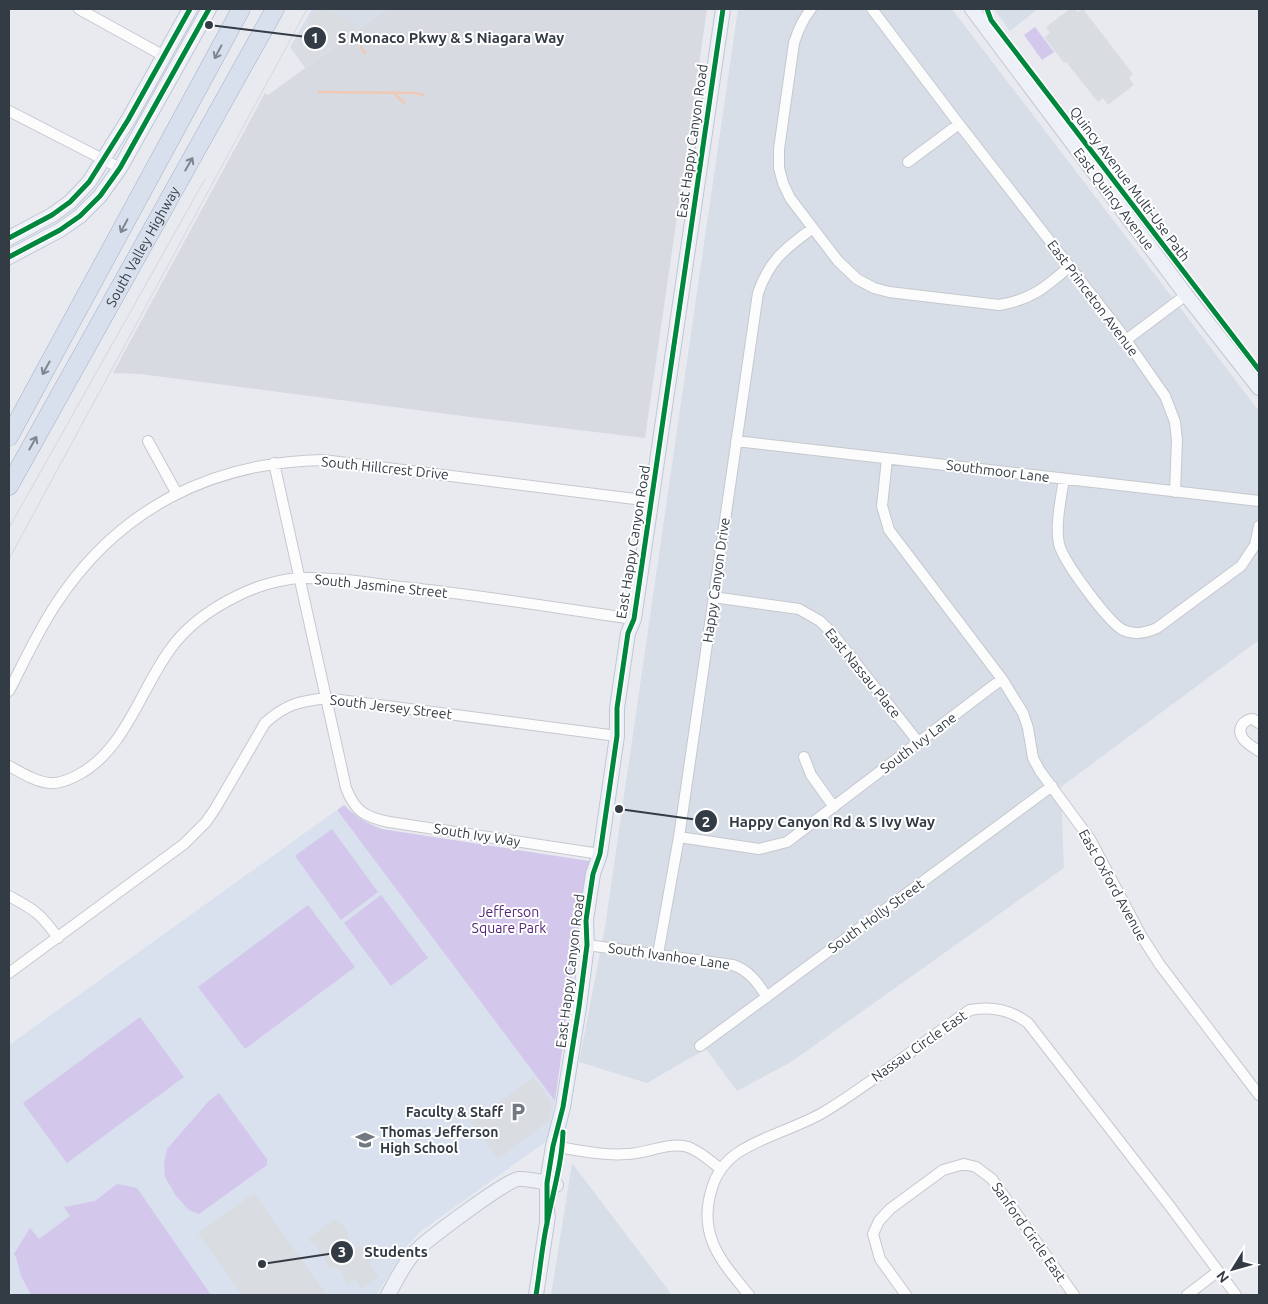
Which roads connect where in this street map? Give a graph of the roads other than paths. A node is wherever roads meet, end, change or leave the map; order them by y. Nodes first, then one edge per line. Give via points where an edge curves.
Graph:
1 (79, 9) edge
2 (190, 9) edge
3 (209, 9) edge
4 (241, 9) edge
5 (275, 9) edge
6 (723, 9) edge
7 (812, 9) edge
8 (872, 9) edge
9 (972, 9) edge
10 (164, 56) junction
11 (9, 110) edge
12 (959, 124) junction
13 (104, 160) junction
14 (908, 162) dead end
15 (120, 168) junction
16 (813, 228) junction
17 (9, 238) edge
18 (9, 257) edge
19 (1070, 267) junction
20 (1186, 295) junction
21 (1126, 340) junction
22 (1259, 388) edge
23 (9, 437) edge
24 (148, 441) dead end
25 (736, 441) junction
26 (887, 459) junction
27 (274, 463) junction
28 (1064, 479) junction
29 (9, 486) edge
30 (1175, 492) junction
31 (177, 494) junction
32 (651, 501) junction
33 (1259, 501) edge
34 (1259, 526) edge
35 (299, 578) junction
36 (713, 597) junction
37 (634, 619) junction
38 (1002, 679) junction
39 (9, 691) edge
40 (325, 698) junction
41 (1259, 723) edge
42 (617, 736) junction
43 (918, 743) junction
44 (1259, 751) edge
45 (804, 757) dead end
46 (9, 766) edge
47 (1052, 786) junction
48 (834, 807) junction
49 (679, 837) junction
50 (600, 854) junction
51 (9, 896) edge
52 (58, 938) junction
53 (587, 945) junction
54 (658, 954) junction
55 (9, 973) edge
56 (767, 997) junction
57 (700, 1046) dead end
58 (1258, 1092) edge
59 (558, 1147) junction
60 (721, 1169) junction
61 (552, 1184) junction
62 (1217, 1272) junction
63 (388, 1295) edge
64 (536, 1295) edge
65 (749, 1295) edge
66 (906, 1295) edge
67 (1074, 1295) edge
68 (1187, 1295) edge
69 (1236, 1295) edge

1 - 10 street
2 - 10 street
3 - 15 street
4 -> 23 highway, South Valley Highway
29 -> 5 highway, South Valley Highway
6 - 32 street, East Happy Canyon Road
7 - 16 street via 798,30 794,43 779,161 787,192
8 - 12 street, East Princeton Avenue
9 - 20 street, East Quincy Avenue
10 - 13 street
11 - 13 street
12 - 14 street
12 - 19 street, East Princeton Avenue
13 - 15 street
13 - 17 street via 89,182 63,207
15 - 18 street via 100,196 80,216
16 - 19 street via 857,279 889,292 999,305 1030,297
16 - 25 street, Happy Canyon Drive via 780,253 762,281
19 - 21 street, East Princeton Avenue
20 - 21 street
20 - 22 street, East Quincy Avenue
21 - 30 street, East Princeton Avenue via 1170,405 1177,440
24 - 31 street
25 - 26 street, Southmoor Lane
25 - 36 street, Happy Canyon Drive
26 - 28 street, Southmoor Lane
26 - 38 street, East Oxford Avenue via 882,506 889,530
27 - 31 street, South Hillcrest Drive via 204,481
27 - 32 street, South Hillcrest Drive via 345,462
27 - 35 street
28 - 30 street, Southmoor Lane
28 - 34 street via 1058,538 1062,556 1112,622 1130,632 1142,633 1157,628 1241,566 1255,546
30 - 33 street, Southmoor Lane
31 - 39 street, South Hillcrest Drive via 148,510 111,538 84,567 56,604
32 - 37 street, East Happy Canyon Road
35 - 37 street, South Jasmine Street via 436,590
35 - 40 street
35 - 46 street, South Jasmine Street via 241,594 202,617 170,650 156,670 113,746 81,774 52,784
36 - 43 street, East Nassau Place via 792,607 820,621
36 - 49 street, Happy Canyon Drive
37 - 42 street, East Happy Canyon Road via 637,632 625,710
38 - 43 street, South Ivy Lane
38 - 47 street, East Oxford Avenue via 1026,719 1033,758
40 - 42 street, South Jersey Street
40 - 50 street, South Ivy Way via 346,788 357,809 372,818
40 - 52 street, South Jersey Street via 292,704 264,723 206,822 170,856
41 - 44 street via 1253,719 1240,728 1246,742
42 - 50 street, East Happy Canyon Road
43 - 48 street, South Ivy Lane
45 - 48 street via 811,775
47 - 56 street, South Holly Street
47 - 58 street, East Oxford Avenue via 1090,840 1160,965
48 - 49 street, South Ivy Lane via 787,842 759,849
49 - 54 street, Happy Canyon Drive
50 - 53 street, East Happy Canyon Road via 602,870 595,921
51 - 52 street via 44,918
52 - 55 street, South Jersey Street
53 - 54 street, South Ivanhoe Lane
53 - 59 street, East Happy Canyon Road
54 - 56 street, South Ivanhoe Lane via 744,969 753,976
56 - 57 street, South Holly Street
59 - 60 street via 625,1155 671,1146 687,1147
59 - 61 street, East Happy Canyon Road
60 - 62 street, Nassau Circle East via 738,1152 824,1112 970,1010 1003,1010 1028,1023
60 - 65 street, Nassau Circle East via 707,1207 710,1238 726,1268
61 - 63 street via 518,1179 504,1186 417,1250
61 - 64 street, East Happy Canyon Road
62 - 68 street
62 - 69 street, Nassau Circle East
66 - 67 street, Sanford Circle East via 880,1259 873,1234 890,1209 943,1170 964,1164 976,1167 992,1179

